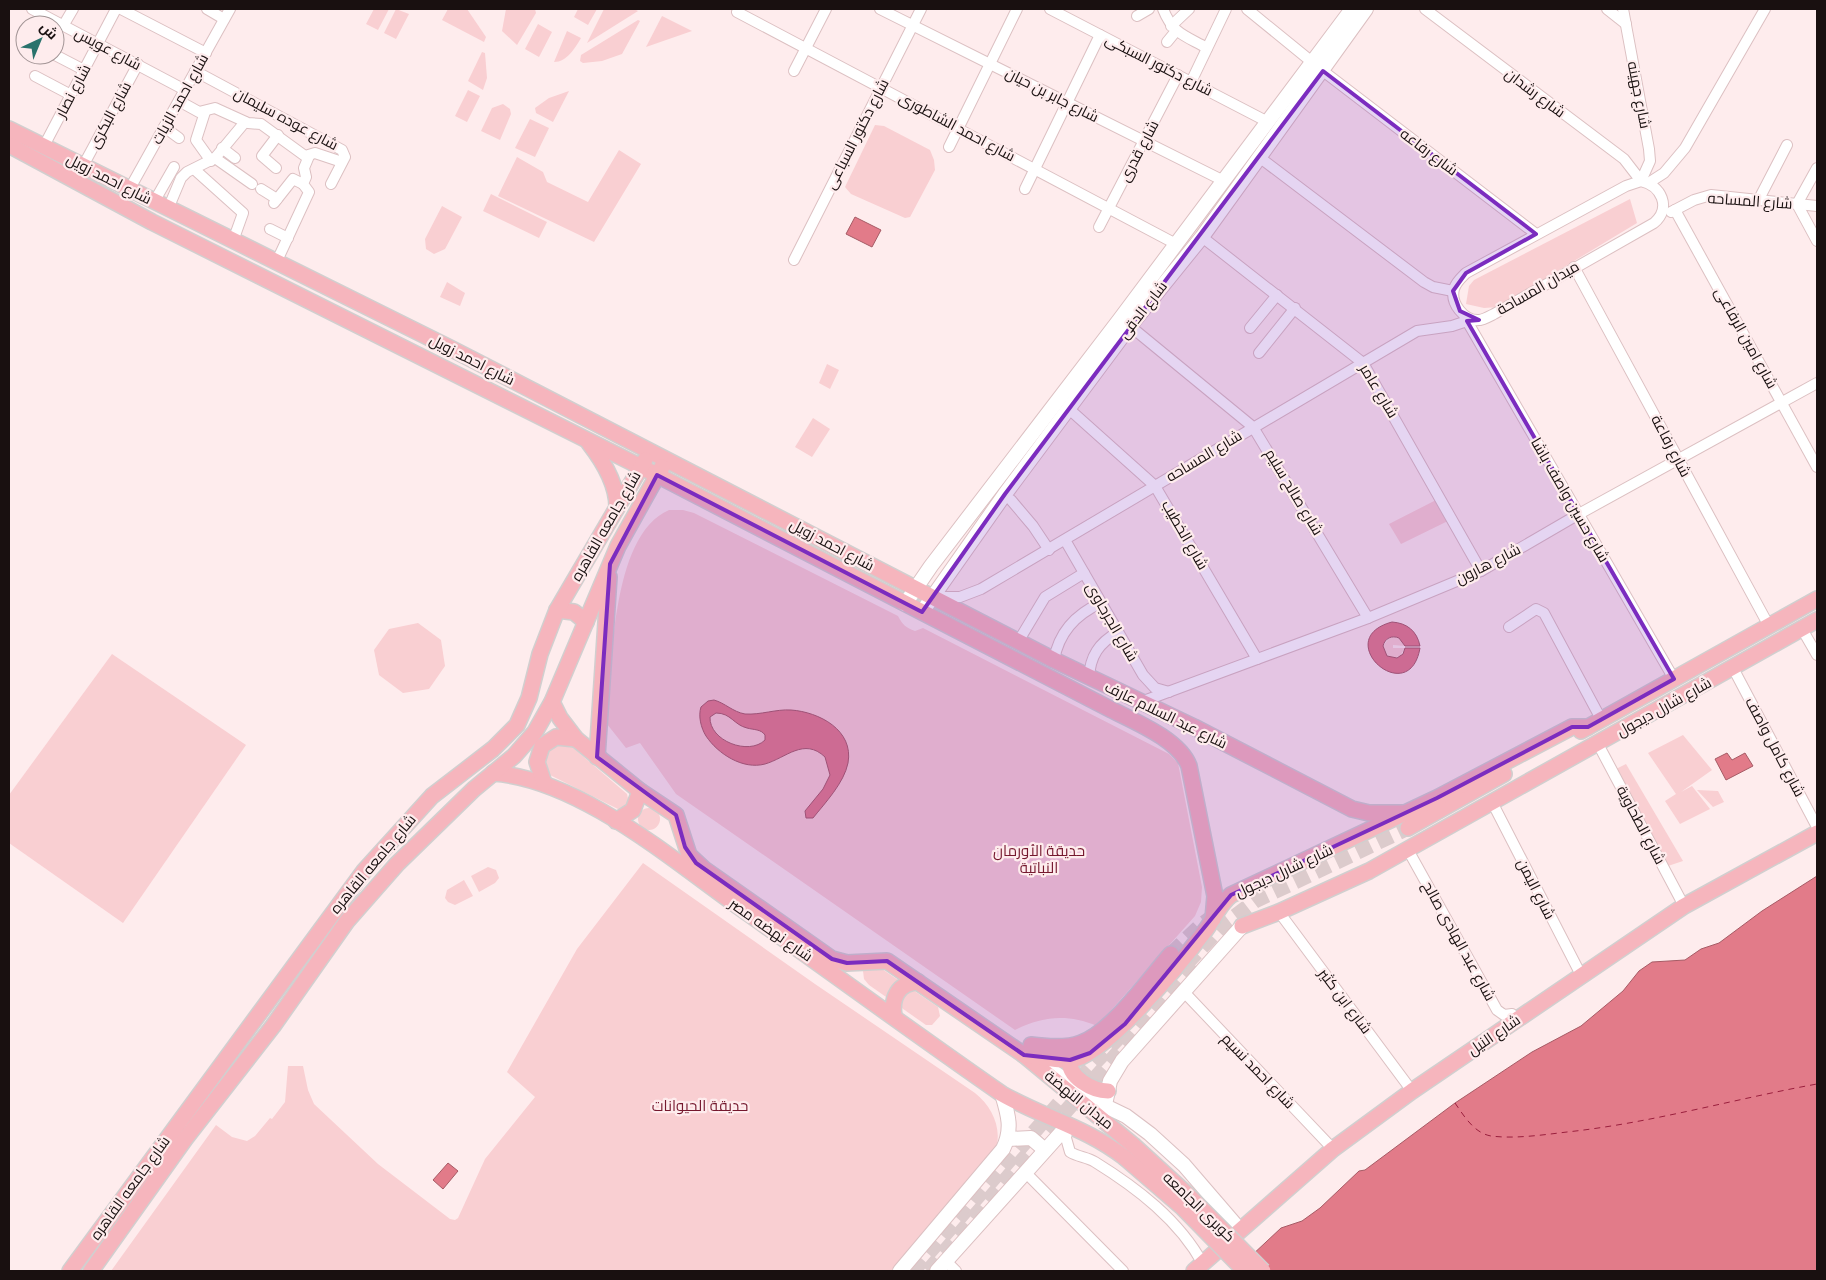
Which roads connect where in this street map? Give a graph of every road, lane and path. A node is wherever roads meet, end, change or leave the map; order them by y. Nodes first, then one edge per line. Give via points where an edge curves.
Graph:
1 (32, 9) edge
2 (72, 9) edge
3 (116, 9) edge
4 (121, 9) edge
5 (207, 9) edge
6 (230, 9) edge
7 (826, 9) edge
8 (880, 9) edge
9 (922, 9) edge
10 (1017, 9) edge
11 (1050, 9) edge
12 (1149, 9) edge
13 (1164, 9) edge
14 (1188, 9) edge
15 (1226, 9) edge
16 (1247, 9) edge
17 (1352, 9) edge
18 (1366, 9) edge
19 (1425, 9) edge
20 (1607, 9) edge
21 (1623, 9) edge
22 (1765, 9) edge
23 (737, 12) dead end
24 (43, 15) edge
25 (1137, 16) dead end
26 (224, 18) junction
27 (65, 24) edge
28 (1626, 24) junction
29 (913, 25) junction
30 (65, 27) edge
31 (1173, 28) junction
32 (1100, 35) junction
33 (1167, 42) dead end
34 (98, 44) junction
35 (1207, 48) junction
36 (806, 49) junction
37 (206, 53) junction
38 (65, 60) edge
39 (138, 64) junction
40 (990, 64) junction
41 (1317, 66) junction
42 (84, 70) junction
43 (195, 71) junction
44 (794, 72) dead end
45 (1178, 75) junction
46 (35, 76) dead end
47 (1191, 82) junction
48 (881, 88) junction
49 (185, 90) junction
50 (71, 95) junction
51 (179, 101) junction
52 (1067, 102) junction
53 (205, 112) junction
54 (244, 122) junction
55 (1268, 122) junction
56 (164, 127) junction
57 (959, 128) junction
58 (9, 129) edge
59 (278, 135) junction
60 (179, 138) dead end
61 (1144, 141) junction
62 (9, 145) edge
63 (1788, 145) dead end
64 (44, 146) junction
65 (949, 147) dead end
66 (222, 148) junction
67 (309, 156) junction
68 (1259, 157) junction
69 (235, 158) dead end
70 (213, 160) junction
71 (342, 162) junction
72 (83, 166) junction
73 (174, 167) dead end
74 (271, 168) dead end
75 (1817, 168) edge
76 (194, 169) junction
77 (1035, 169) junction
78 (1224, 181) junction
79 (1646, 182) junction
80 (303, 184) junction
81 (331, 184) dead end
82 (1025, 189) dead end
83 (129, 190) junction
84 (1759, 199) junction
85 (154, 202) junction
86 (1797, 204) junction
87 (1817, 206) edge
88 (1109, 208) junction
89 (168, 209) junction
90 (1675, 210) junction
91 (1659, 219) junction
92 (1099, 227) dead end
93 (270, 229) dead end
94 (1536, 234) junction
95 (1202, 237) junction
96 (288, 238) junction
97 (232, 241) junction
98 (1817, 241) edge
99 (1176, 244) junction
100 (794, 260) dead end
101 (276, 263) junction
102 (1574, 267) junction
103 (1453, 291) junction
104 (1277, 295) junction
105 (1295, 308) junction
106 (1467, 320) junction
107 (1479, 320) junction
108 (1130, 326) junction
109 (1250, 328) dead end
110 (1258, 354) dead end
111 (1363, 362) junction
112 (1817, 383) edge
113 (1782, 403) junction
114 (1069, 409) junction
115 (570, 410) junction
116 (1253, 427) junction
117 (560, 428) junction
118 (588, 442) junction
119 (651, 450) junction
120 (667, 459) junction
121 (1679, 460) junction
122 (1817, 467) edge
123 (640, 468) junction
124 (657, 475) junction
125 (1155, 486) junction
126 (1011, 500) dead end
127 (617, 507) junction
128 (1579, 514) junction
129 (1065, 540) junction
130 (1049, 550) junction
131 (610, 564) junction
132 (1481, 571) junction
133 (1084, 573) junction
134 (916, 589) junction
135 (932, 597) junction
136 (1817, 599) edge
137 (1101, 603) junction
138 (905, 604) junction
139 (558, 610) junction
140 (922, 612) junction
141 (1368, 618) junction
142 (1817, 620) edge
143 (586, 622) junction
144 (1769, 626) junction
145 (1509, 627) dead end
146 (1802, 629) junction
147 (1118, 632) junction
148 (1018, 642) junction
149 (1817, 655) edge
150 (1257, 659) junction
151 (1054, 660) junction
152 (1733, 668) junction
153 (1089, 678) junction
154 (1674, 679) junction
155 (1170, 692) junction
156 (552, 702) junction
157 (1140, 702) junction
158 (1132, 720) junction
159 (1595, 723) junction
160 (576, 740) junction
161 (1598, 744) junction
162 (597, 757) junction
163 (493, 772) junction
164 (544, 783) junction
165 (640, 791) junction
166 (1492, 802) junction
167 (1407, 820) junction
168 (616, 821) junction
169 (1817, 828) edge
170 (1817, 833) edge
171 (1408, 850) junction
172 (1684, 906) junction
173 (1279, 912) junction
174 (1213, 919) junction
175 (1242, 926) joint
176 (1171, 954) tunnel mouth
177 (1581, 975) junction
178 (918, 982) junction
179 (1184, 992) junction
180 (258, 1014) junction
181 (894, 1016) junction
182 (1513, 1022) junction
183 (272, 1026) junction
184 (1006, 1043) junction
185 (1024, 1055) junction
186 (1070, 1060) junction
187 (1412, 1091) junction
188 (1002, 1094) junction
189 (1106, 1099) junction
190 (1037, 1112) joint
191 (1068, 1125) junction
192 (1008, 1139) junction
193 (1333, 1149) junction
194 (1045, 1150) junction
195 (1129, 1151) junction
196 (1025, 1172) junction
197 (1240, 1230) junction
198 (941, 1266) edge
199 (1199, 1267) edge
200 (77, 1269) edge
201 (91, 1271) edge
202 (900, 1271) edge
203 (956, 1271) edge
204 (1123, 1271) edge
205 (1245, 1271) edge
206 (1263, 1271) edge

1 - 24 street, شارع عويس
2 - 27 street
3 - 34 street, شارع نصار
4 - 37 street
5 - 26 street
6 - 26 street, شارع احمد الزيات
7 - 36 street
8 - 29 street, شارع جابر بن حيان
9 - 29 street, شارع دكتور السباعى
10 - 40 street
11 - 32 street, شارع دكتور السبكى
12 - 25 street
13 - 31 street
14 - 31 street
15 - 35 street
16 - 41 street, شارع رفاعه
17 - 41 main road, شارع الدقى
18 - 41 main road, شارع الدقى
19 - 79 street, شارع رشدان via 1624,160
20 - 28 street
21 - 28 street, شارع جهينه
22 - 79 street via 1685,148 1664,173
23 - 36 street, شارع احمد الشاطورى
26 - 37 street, شارع احمد الزيات
28 - 79 street, شارع جهينه via 1649,149
29 - 40 street, شارع جابر بن حيان
29 - 48 street, شارع دكتور السباعى
30 - 34 street, شارع عويس
31 - 33 street
31 - 35 street
32 - 45 street, شارع دكتور السبكى
32 - 52 street
34 - 39 street, شارع عويس
34 - 42 street, شارع نصار
35 - 47 street
36 - 44 street
36 - 48 street, شارع احمد الشاطورى
37 - 43 street, شارع احمد الزيات
38 - 42 street
39 - 49 street, شارع عويس
39 - 72 street, شارع البكرى
40 - 52 street, شارع جابر بن حيان
40 - 57 street
41 - 55 main road, شارع الدقى
41 - 68 main road, شارع الدقى
41 - 94 street, شارع رفاعه
42 - 50 street, شارع نصار
43 - 49 street, شارع احمد الزيات
43 - 71 street, شارع عوده سليمان via 342,150 345,154
45 - 47 street, شارع دكتور السبكى
45 - 61 street, شارع قدرى
46 - 50 street
47 - 55 street, شارع دكتور السبكى
48 - 57 street, شارع احمد الشاطورى
48 - 100 street, شارع دكتور السباعى
49 - 51 street, شارع احمد الزيات
50 - 64 street, شارع نصار
51 - 53 street
51 - 56 street, شارع احمد الزيات
52 - 61 street, شارع جابر بن حيان
52 - 77 street
53 - 54 street via 215,108
53 - 70 street via 196,140
54 - 59 street via 261,124
54 - 66 street
55 - 78 main road, شارع الدقى
56 - 60 street
56 - 83 street, شارع احمد الزيات
57 - 65 street
57 - 77 street, شارع احمد الشاطورى
58 - 64 main road, شارع احمد زويل
59 - 67 street via 298,152
59 - 74 street via 257,158
61 - 78 street, شارع جابر بن حيان
61 - 88 street, شارع قدرى
62 - 117 main road, شارع احمد زويل via 152,222
63 - 84 street
64 - 72 main road, شارع احمد زويل
66 - 69 street
66 - 70 street
67 - 71 street via 315,153
67 - 80 street
68 - 95 main road, شارع الدقى
68 - 103 street via 1424,282
70 - 76 street
70 - 80 street via 275,201 293,178
71 - 81 street, شارع عوده سليمان
72 - 83 main road, شارع احمد زويل
73 - 85 street
75 - 86 street
76 - 89 street via 181,178
76 - 97 street via 243,214
77 - 82 street
77 - 88 street, شارع احمد الشاطورى
78 - 99 main road, شارع الدقى
79 - 91 street via 1659,190 1663,199
79 - 94 street via 1626,186
80 - 96 street via 309,192
83 - 85 main road, شارع احمد زويل
84 - 86 street, شارع المساحه
84 - 90 street, شارع المساحه via 1711,195
85 - 89 main road, شارع احمد زويل
86 - 87 street, شارع المساحه
86 - 98 street
88 - 92 street, شارع قدرى
88 - 99 street, شارع احمد الشاطورى
89 - 97 main road, شارع احمد زويل
90 - 91 street, شارع المساحه
90 - 113 street, شارع امين الرفاعى
91 - 102 street, ميدان المساحة
93 - 96 street
94 - 103 street via 1466,273
95 - 104 street, شارع عامر
95 - 108 main road, شارع الدقى
96 - 101 street
97 - 101 main road, شارع احمد زويل
99 - 134 main road, شارع الدقى
101 - 115 main road, شارع احمد زويل
102 - 107 street, ميدان المساحة
102 - 121 street, شارع رفاعة
103 - 107 street, ميدان المساحة via 1454,302 1460,311 1468,318
104 - 105 street, شارع عامر
104 - 109 street
105 - 110 street
105 - 111 street, شارع عامر
106 - 107 street, شارع المساحه
106 - 111 street, شارع المساحه via 1452,326 1417,331
106 - 128 street, شارع حسين واصف باشا
108 - 114 main road, شارع الدقى
108 - 116 street, شارع صالح سليم
111 - 116 street, شارع المساحه
111 - 132 street, شارع عامر
112 - 113 street, شارع هارون
113 - 121 street, شارع هارون
113 - 122 street, شارع امين الرفاعى
114 - 125 street, شارع الخطيب
114 - 135 main road, شارع الدقى
115 - 117 main road
115 - 119 main road, شارع احمد زويل
116 - 125 street, شارع المساحه
116 - 141 street, شارع صالح سليم
117 - 118 main road, شارع احمد زويل
118 - 123 main road, شارع احمد زويل
118 - 127 main road via 608,474
119 - 120 main road, شارع احمد زويل
119 - 123 main road, شارع جامعه القاهره
120 - 124 main road, شارع جامعه القاهره
120 - 134 main road, شارع احمد زويل
121 - 128 street, شارع هارون
121 - 144 street, شارع رفاعة
123 - 124 main road, شارع احمد زويل
123 - 127 main road, شارع جامعه القاهره
124 - 131 main road, شارع جامعه القاهره
124 - 138 main road, شارع احمد زويل
125 - 129 street, شارع المساحه
125 - 150 street, شارع الخطيب
126 - 130 street
127 - 139 main road, شارع جامعه القاهره
128 - 132 street, شارع هارون
128 - 154 street, شارع حسين واصف باشا
129 - 130 street, شارع المساحه
129 - 133 street, شارع الجرجاوى
130 - 135 street, شارع المساحه via 974,593 952,598
131 - 143 main road, شارع جامعه القاهره
131 - 162 main road
132 - 141 street, شارع هارون
133 - 137 street, شارع الجرجاوى
133 - 148 street via 1045,597
134 - 135 main road, شارع احمد زويل
134 - 138 main road, شارع الدقى
135 - 140 main road, شارع الدقى
135 - 148 main road, شارع عبد السلام عارف
136 - 144 main road, شارع شارل ديجول
137 - 147 street, شارع الجرجاوى
137 - 151 street via 1082,613 1064,631 1056,646
138 - 140 main road, شارع احمد زويل
139 - 143 main road via 574,612
139 - 180 main road, شارع جامعه القاهره via 540,654 530,698 516,725 493,749 432,796 400,828 364,871
140 - 158 main road, شارع عبد السلام عارف
141 - 150 street, شارع هارون
142 - 146 main road, شارع شارل ديجول
143 - 156 main road, شارع جامعه القاهره
144 - 154 main road, شارع شارل ديجول
145 - 159 street via 1536,610 1544,613
146 - 149 street
146 - 152 main road, شارع شارل ديجول
147 - 153 street via 1104,639 1099,646 1090,662
147 - 155 street, شارع الجرجاوى via 1149,682 1163,692
148 - 151 main road, شارع عبد السلام عارف
150 - 155 street, شارع هارون
151 - 153 main road, شارع عبد السلام عارف
152 - 161 main road, شارع شارل ديجول
152 - 169 street, شارع كامل واصف
153 - 157 main road, شارع عبد السلام عارف
154 - 159 main road, شارع شارل ديجول
155 - 157 street, شارع هارون
156 - 160 main road, شارع نهضه مصر
156 - 163 main road, شارع جامعه القاهره via 527,743
157 - 158 main road
157 - 167 main road, شارع عبد السلام عارف via 1352,809
158 - 174 main road, شارع عبد السلام عارف via 1175,746 1186,760 1215,896
159 - 167 main road, شارع شارل ديجول
160 - 162 main road, شارع نهضه مصر
160 - 164 main road via 556,737 542,746 537,762
161 - 166 main road, شارع شارل ديجول
161 - 172 street, شارع الطحاوية
162 - 165 main road, شارع نهضه مصر
163 - 164 main road, شارع نهضه مصر
163 - 183 main road, شارع جامعه القاهره via 374,889
164 - 168 main road, شارع نهضه مصر
165 - 168 main road via 633,810
165 - 178 main road, شارع نهضه مصر via 676,816 685,847 696,863 832,959 848,963 887,961
166 - 171 main road, شارع شارل ديجول
166 - 177 street, شارع اليمن
167 - 174 main road, شارع شارل ديجول via 1231,895 1221,904
168 - 181 main road, شارع نهضه مصر
170 - 172 main road, شارع النيل
171 - 173 main road, شارع شارل ديجول
171 - 182 street, شارع عبد الهادى صالح via 1497,1010 1501,1014 1512,1014
172 - 177 main road, شارع النيل
173 - 175 main road, شارع شارل ديجول
173 - 187 street, شارع ابن كثير
174 - 186 main road, شارع شارل ديجول via 1113,1036 1090,1053
175 - 179 main road
176 - 184 main road via 1096,1036 1079,1044 1049,1047
177 - 182 main road, شارع النيل
178 - 181 main road via 906,984 896,994
178 - 184 main road, شارع نهضه مصر
179 - 189 main road via 1122,1061 1110,1081
179 - 193 street, شارع احمد نسيم
180 - 183 main road
180 - 200 main road, شارع جامعه القاهره
181 - 188 main road, شارع نهضه مصر
182 - 187 main road, شارع النيل
183 - 201 main road, شارع جامعه القاهره via 185,1139
184 - 185 main road, شارع نهضه مصر
185 - 186 main road, شارع شارل ديجول
185 - 189 main road
185 - 195 main road, ميدان النهضة
186 - 189 main road via 1071,1070 1077,1077
187 - 193 main road, شارع النيل
188 - 190 main road, شارع نهضه مصر
188 - 192 main road via 1010,1121
189 - 197 main road via 1184,1165
190 - 191 main road, ميدان النهضة
191 - 194 main road
191 - 195 main road, ميدان النهضة
191 - 199 street via 1066,1138 1070,1152 1092,1160 1149,1201 1191,1242
192 - 194 main road via 1031,1138
192 - 202 main road via 1000,1153
193 - 197 main road, شارع النيل
194 - 196 main road
195 - 205 main road, كوبرى الجامعه, bridge
195 - 206 main road, كوبرى الجامعه, bridge via 1190,1197
196 - 198 main road
196 - 204 street
197 - 199 main road, شارع النيل
198 - 203 street

